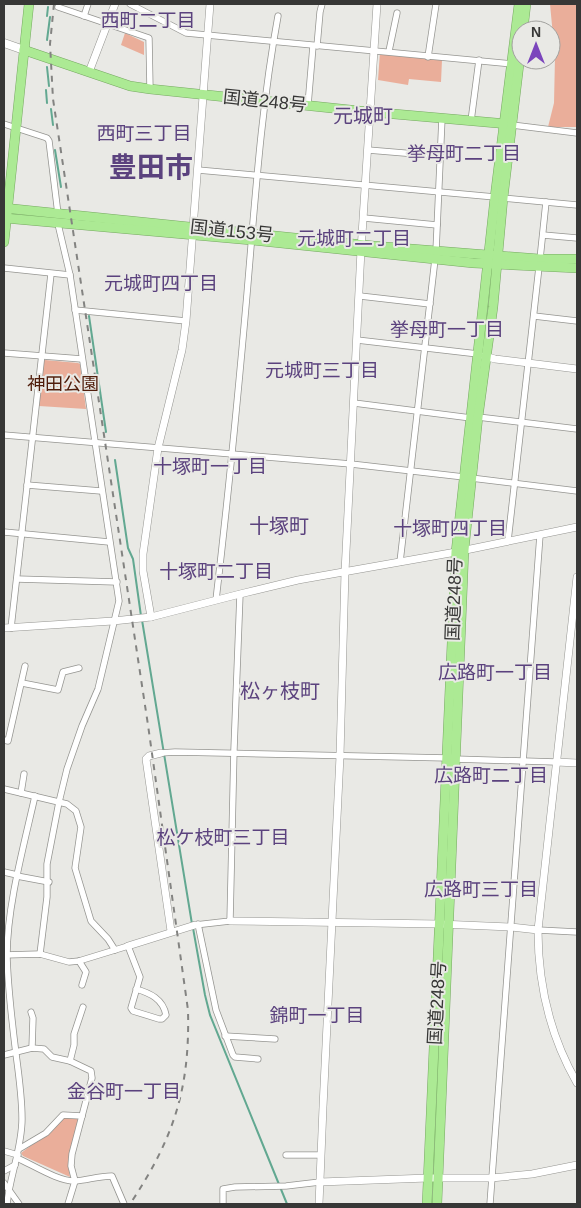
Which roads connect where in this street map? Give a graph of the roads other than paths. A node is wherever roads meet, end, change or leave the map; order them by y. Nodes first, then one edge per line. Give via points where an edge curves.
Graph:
1 (29, 4) edge
2 (88, 4) edge
3 (115, 4) edge
4 (130, 4) edge
5 (210, 4) edge
6 (322, 4) edge
7 (377, 4) edge
8 (436, 4) edge
9 (519, 4) edge
10 (526, 4) edge
11 (58, 7) dead end
12 (397, 13) dead end
13 (84, 16) junction
14 (278, 16) dead end
15 (517, 20) edge
16 (524, 20) edge
17 (107, 23) junction
18 (208, 34) junction
19 (273, 42) junction
20 (4, 43) edge
21 (315, 46) junction
22 (24, 50) junction
23 (374, 51) junction
24 (389, 51) junction
25 (428, 57) junction
26 (480, 60) junction
27 (511, 64) edge
28 (512, 70) edge
29 (517, 70) edge
30 (89, 72) junction
31 (150, 89) junction
32 (204, 96) junction
33 (265, 101) junction
34 (308, 105) junction
35 (370, 112) junction
36 (442, 118) junction
37 (471, 121) junction
38 (4, 124) edge
39 (508, 124) junction
40 (16, 127) junction
41 (577, 133) edge
42 (368, 150) junction
43 (440, 156) junction
44 (198, 170) junction
45 (257, 175) junction
46 (366, 184) junction
47 (438, 192) junction
48 (499, 198) junction
49 (546, 202) junction
50 (577, 205) edge
51 (5, 208) edge
52 (58, 214) junction
53 (5, 218) edge
54 (364, 218) junction
55 (58, 224) junction
56 (437, 225) junction
57 (192, 230) junction
58 (543, 235) junction
59 (252, 236) junction
60 (577, 238) edge
61 (4, 242) edge
62 (361, 247) junction
63 (435, 255) junction
64 (577, 259) edge
65 (494, 260) junction
66 (540, 263) junction
67 (4, 268) edge
68 (577, 268) edge
69 (50, 274) junction
70 (70, 275) junction
71 (360, 296) junction
72 (430, 304) junction
73 (75, 310) junction
74 (534, 316) junction
75 (186, 321) junction
76 (577, 321) edge
77 (357, 340) junction
78 (425, 348) junction
79 (4, 353) edge
80 (42, 355) junction
81 (483, 356) junction
82 (82, 359) junction
83 (528, 363) junction
84 (577, 369) edge
85 (354, 403) junction
86 (418, 410) junction
87 (475, 418) junction
88 (521, 423) junction
89 (577, 429) edge
90 (4, 435) edge
91 (32, 436) junction
92 (95, 443) junction
93 (158, 448) junction
94 (231, 455) junction
95 (351, 464) junction
96 (411, 471) junction
97 (468, 478) junction
98 (514, 483) junction
99 (27, 485) junction
100 (101, 491) junction
101 (577, 491) edge
102 (577, 528) edge
103 (4, 532) edge
104 (22, 534) junction
105 (540, 535) junction
106 (508, 541) junction
107 (109, 542) junction
108 (460, 551) junction
109 (400, 562) junction
110 (346, 572) junction
111 (577, 577) edge
112 (17, 579) junction
113 (117, 582) junction
114 (240, 594) junction
115 (216, 600) junction
116 (150, 617) junction
117 (113, 621) junction
118 (7, 628) edge
119 (25, 666) dead end
120 (78, 668) dead end
121 (22, 682) junction
122 (4, 740) edge
123 (164, 753) joint
124 (235, 753) junction
125 (340, 756) junction
126 (451, 758) junction
127 (523, 761) junction
128 (556, 762) junction
129 (577, 763) edge
130 (24, 774) dead end
131 (4, 789) edge
132 (21, 793) junction
133 (35, 796) junction
134 (59, 802) junction
135 (4, 872) edge
136 (17, 876) junction
137 (49, 882) junction
138 (230, 921) junction
139 (333, 922) junction
140 (196, 925) junction
141 (445, 925) junction
142 (511, 927) junction
143 (538, 930) junction
144 (171, 932) junction
145 (577, 932) edge
146 (128, 946) junction
147 (115, 950) junction
148 (40, 954) junction
149 (6, 955) edge
150 (79, 961) junction
151 (82, 985) dead end
152 (136, 989) junction
153 (83, 1007) dead end
154 (31, 1012) dead end
155 (225, 1036) junction
156 (275, 1038) dead end
157 (32, 1048) junction
158 (16, 1053) junction
159 (4, 1056) edge
160 (258, 1059) dead end
161 (70, 1062) junction
162 (577, 1083) edge
163 (82, 1116) junction
164 (4, 1151) edge
165 (18, 1154) junction
166 (286, 1155) dead end
167 (320, 1155) junction
168 (15, 1165) junction
169 (577, 1165) edge
170 (4, 1171) edge
171 (433, 1178) junction
172 (491, 1178) junction
173 (75, 1181) junction
174 (320, 1182) junction
175 (4, 1183) edge
176 (8, 1190) junction
177 (7, 1204) edge
178 (19, 1204) edge
179 (68, 1204) edge
180 (124, 1204) edge
181 (223, 1204) edge
182 (319, 1204) edge
183 (427, 1204) edge
184 (437, 1204) edge
185 (490, 1204) edge

1 - 22 highway
2 - 13 street
3 - 17 street
4 - 18 street via 186,33
5 - 18 street
6 - 21 street
7 - 23 street
8 - 25 street
9 - 15 highway
10 - 16 highway
11 - 13 street
12 - 24 street
13 - 17 street
14 - 19 street
17 - 30 street
17 - 31 street via 149,38
18 - 19 street
18 - 32 street
19 - 21 street
19 - 33 street
20 - 22 main road
21 - 23 street
21 - 34 street
22 - 30 highway, 国道248号
22 - 40 highway
23 - 24 street
23 - 35 street
24 - 25 street
25 - 26 street
26 - 27 street
26 - 37 street
28 - 39 highway
29 - 39 highway
30 - 31 highway, 国道248号
31 - 32 highway, 国道248号
32 - 33 highway, 国道248号
32 - 44 street
33 - 34 highway, 国道248号
33 - 45 street
34 - 35 highway, 国道248号
35 - 36 highway, 国道248号
35 - 42 street
36 - 37 highway, 国道248号
36 - 43 street
37 - 39 highway, 国道248号
38 - 40 street
39 - 41 street
39 - 48 highway
40 - 51 highway
40 - 52 street via 49,141
42 - 43 street
42 - 46 street
43 - 47 street
44 - 45 street
44 - 57 street
45 - 46 street
45 - 59 street
46 - 47 street
46 - 54 street
47 - 48 street
47 - 56 street
48 - 49 street
48 - 65 highway
49 - 50 street
49 - 58 street
51 - 52 highway, 国道153号
51 - 53 highway
52 - 57 highway, 国道153号
53 - 55 highway, 国道153号
53 - 61 highway
54 - 56 street
54 - 62 street
55 - 57 highway, 国道153号
55 - 70 street
56 - 63 street
57 - 59 highway, 国道153号
57 - 75 street
58 - 60 street
58 - 66 street
59 - 62 highway, 国道153号
59 - 94 street
62 - 63 highway, 国道153号
62 - 71 street
63 - 65 highway, 国道153号
63 - 72 street
64 - 66 highway
65 - 66 highway, 国道153号
65 - 81 highway, 国道248号
66 - 68 highway
66 - 74 street
67 - 69 street
69 - 70 street
69 - 80 street
70 - 73 street
71 - 72 street
71 - 77 street
72 - 78 street
73 - 75 street
73 - 82 street
74 - 76 street
74 - 83 street
75 - 93 street
77 - 78 street
77 - 85 street
78 - 81 street
78 - 86 street
79 - 80 street
80 - 82 street
80 - 91 street
81 - 83 street
81 - 87 highway, 国道248号
82 - 92 street
83 - 84 street
83 - 88 street
85 - 86 street
85 - 95 street
86 - 87 street
86 - 96 street
87 - 88 street
87 - 97 highway, 国道248号
88 - 89 street
88 - 98 street
90 - 91 street
91 - 92 street
91 - 99 street
92 - 93 street
92 - 100 street
93 - 94 street
93 - 116 street via 143,563
94 - 95 street
94 - 115 street
95 - 96 street
95 - 110 street
96 - 97 street
96 - 109 street
97 - 98 street
97 - 108 highway, 国道248号
98 - 101 street
98 - 106 street
99 - 100 street
99 - 104 street
100 - 107 street
102 - 105 street
103 - 104 street
104 - 107 street
104 - 112 street
105 - 106 street
105 - 127 street
106 - 108 street
107 - 113 street
108 - 109 street
108 - 126 highway, 国道248号
109 - 110 street
110 - 114 street
110 - 125 street
111 - 128 street
112 - 113 street
112 - 118 street
113 - 117 street via 118,601
114 - 115 street
114 - 124 street
115 - 116 street
116 - 117 street
117 - 118 street
117 - 134 street via 98,689 82,726
119 - 121 street
120 - 121 street via 63,672 58,690
121 - 122 street via 8,741
123 - 124 street
123 - 144 street via 146,759
124 - 125 street
124 - 138 street
125 - 126 street
125 - 139 street
126 - 127 street
126 - 141 highway, 国道248号
127 - 128 street
127 - 142 street
128 - 129 street
128 - 143 street
130 - 132 street
131 - 132 street
132 - 133 street
133 - 134 street
133 - 136 street
134 - 137 street via 48,864
134 - 147 street via 67,804 78,815 81,827 75,868 91,921
135 - 136 street
136 - 137 street
136 - 149 street
137 - 148 street
138 - 139 street
138 - 140 street
139 - 141 street
139 - 167 street
140 - 144 street
140 - 155 street
141 - 142 street
141 - 171 highway, 国道248号
142 - 143 street
142 - 172 street
143 - 145 street
143 - 162 street via 538,960 547,1011 562,1054
144 - 146 street
146 - 147 street
146 - 152 street via 140,977
147 - 150 street
148 - 149 street
148 - 150 street via 64,962
149 - 158 street
150 - 151 street via 86,972
152 - 152 street via 133,1011 162,1019 166,1015 161,1004 151,994
153 - 161 street via 74,1034
154 - 157 street
155 - 156 street
155 - 160 street via 233,1055
157 - 158 street
157 - 161 street via 44,1049 52,1057
158 - 159 street
158 - 165 street via 22,1100
161 - 163 street via 90,1070 93,1076
163 - 165 street via 63,1115 46,1134
163 - 173 street via 71,1160
164 - 165 street
165 - 168 street
165 - 173 street via 62,1178
166 - 167 street
167 - 174 street
168 - 170 street
168 - 176 street
169 - 172 street
171 - 172 street
171 - 174 street
171 - 183 highway, 国道248号
171 - 184 highway, 国道248号
172 - 185 street
173 - 179 street
173 - 180 street via 112,1176
174 - 181 street via 223,1189
174 - 182 street
175 - 176 street
176 - 177 street
176 - 178 street

